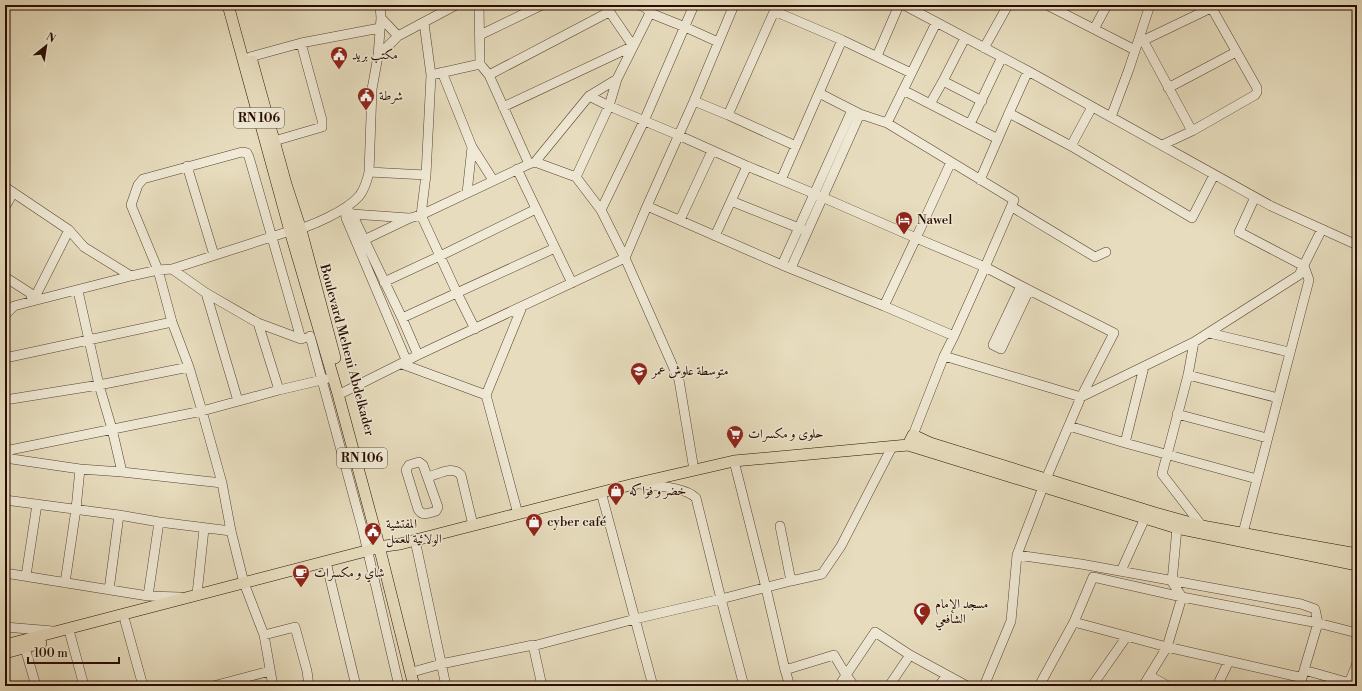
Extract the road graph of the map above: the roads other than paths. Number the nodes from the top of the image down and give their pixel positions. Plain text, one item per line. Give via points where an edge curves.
1 (228, 5) edge
2 (236, 5) edge
3 (380, 5) edge
4 (479, 5) edge
5 (542, 5) edge
6 (694, 5) edge
7 (734, 5) edge
8 (898, 5) edge
9 (904, 5) edge
10 (1008, 5) edge
11 (1046, 5) edge
12 (1107, 5) edge
13 (1150, 5) edge
14 (453, 6) edge
15 (1210, 6) edge
16 (607, 8) edge
17 (645, 8) edge
18 (776, 8) edge
19 (380, 23) junction
20 (424, 23) junction
21 (936, 23) junction
22 (685, 26) junction
23 (1094, 29) junction
24 (480, 35) junction
25 (398, 36) junction
26 (965, 38) junction
27 (842, 40) junction
28 (300, 42) junction
29 (718, 42) junction
30 (1139, 44) junction
31 (633, 46) junction
32 (984, 48) junction
33 (1236, 52) junction
34 (378, 56) junction
35 (877, 56) junction
36 (250, 57) junction
37 (1002, 57) junction
38 (480, 64) junction
39 (1028, 71) junction
40 (442, 72) junction
41 (911, 73) junction
42 (431, 75) junction
43 (489, 75) junction
44 (617, 79) junction
45 (943, 81) junction
46 (1168, 88) junction
47 (904, 90) junction
48 (819, 93) junction
49 (589, 96) junction
50 (694, 100) junction
51 (982, 101) junction
52 (930, 104) junction
53 (609, 106) junction
54 (503, 107) junction
55 (1092, 107) junction
56 (856, 112) junction
57 (1009, 113) junction
58 (728, 115) junction
59 (1111, 117) junction
60 (644, 120) junction
61 (887, 122) junction
62 (970, 124) junction
63 (1192, 131) junction
64 (678, 135) junction
65 (998, 139) junction
66 (274, 141) junction
67 (1162, 145) junction
68 (796, 146) junction
69 (1071, 146) junction
70 (472, 147) junction
71 (712, 151) junction
72 (951, 162) junction
73 (532, 163) junction
74 (187, 166) junction
75 (747, 166) junction
76 (517, 169) junction
77 (369, 172) junction
78 (426, 175) junction
79 (1214, 175) junction
80 (576, 177) junction
81 (493, 180) junction
82 (781, 180) junction
83 (980, 180) junction
84 (5, 188) edge
85 (13, 193) junction
86 (467, 193) junction
87 (819, 196) junction
88 (1255, 197) junction
89 (731, 201) junction
90 (648, 206) junction
91 (5, 207) edge
92 (1012, 207) junction
93 (536, 209) junction
94 (602, 210) junction
95 (348, 211) junction
96 (421, 215) junction
97 (410, 218) junction
98 (680, 220) junction
99 (1322, 229) junction
100 (70, 230) junction
101 (296, 230) junction
102 (804, 230) junction
103 (715, 236) junction
104 (271, 237) junction
105 (916, 238) junction
106 (364, 240) junction
107 (1357, 245) edge
108 (555, 248) junction
109 (1106, 252) dead end
110 (214, 255) junction
111 (440, 256) junction
112 (625, 258) junction
113 (786, 266) junction
114 (1304, 266) junction
115 (985, 268) junction
116 (158, 270) junction
117 (172, 270) junction
118 (131, 276) junction
119 (5, 277) edge
120 (384, 282) junction
121 (572, 283) junction
122 (1025, 288) junction
123 (78, 291) junction
124 (206, 293) junction
125 (457, 293) junction
126 (33, 301) junction
127 (884, 306) junction
128 (522, 307) junction
129 (5, 314) edge
130 (402, 318) junction
131 (172, 322) junction
132 (258, 323) junction
133 (475, 328) junction
134 (1209, 333) junction
135 (954, 336) junction
136 (311, 337) junction
137 (89, 341) junction
138 (1194, 342) junction
139 (1289, 352) junction
140 (418, 356) junction
141 (944, 356) junction
142 (5, 358) edge
143 (405, 363) junction
144 (189, 367) junction
145 (1144, 367) junction
146 (1188, 375) junction
147 (333, 377) junction
148 (321, 380) junction
149 (99, 384) junction
150 (279, 390) junction
151 (341, 393) junction
152 (486, 395) junction
153 (1081, 397) junction
154 (1278, 398) junction
155 (5, 400) edge
156 (238, 401) junction
157 (202, 411) junction
158 (1177, 414) junction
159 (1070, 426) junction
160 (112, 429) junction
161 (1267, 438) junction
162 (911, 440) junction
163 (1125, 443) junction
164 (892, 447) junction
165 (5, 451) edge
166 (1166, 455) junction
167 (5, 458) edge
168 (734, 461) junction
169 (80, 469) junction
170 (694, 470) junction
171 (122, 472) junction
172 (428, 477) junction
173 (1257, 479) junction
174 (222, 483) junction
175 (1044, 483) junction
176 (634, 484) junction
177 (601, 492) junction
178 (5, 500) edge
179 (37, 504) junction
180 (76, 509) junction
181 (119, 514) junction
182 (518, 514) junction
183 (1145, 518) junction
184 (159, 522) junction
185 (473, 525) junction
186 (780, 526) dead end
187 (1202, 526) junction
188 (1177, 528) junction
189 (204, 529) junction
190 (231, 531) junction
191 (1243, 533) junction
192 (415, 540) junction
193 (383, 550) junction
194 (368, 554) junction
195 (1357, 554) edge
196 (1017, 555) junction
197 (326, 565) junction
198 (1357, 565) edge
199 (1097, 567) junction
200 (1121, 571) junction
201 (5, 573) edge
202 (26, 576) junction
203 (1093, 577) junction
204 (792, 581) junction
205 (1172, 582) junction
206 (65, 583) junction
207 (244, 586) junction
208 (766, 588) junction
209 (109, 590) junction
210 (197, 594) junction
211 (148, 596) junction
212 (1182, 597) junction
213 (184, 598) junction
214 (721, 599) junction
215 (634, 619) junction
216 (125, 621) junction
217 (1074, 622) junction
218 (1318, 623) junction
219 (5, 627) edge
220 (56, 631) junction
221 (1357, 633) edge
222 (70, 634) junction
223 (264, 635) junction
224 (1127, 636) junction
225 (5, 645) edge
226 (533, 646) junction
227 (1168, 646) junction
228 (25, 648) junction
229 (5, 653) edge
230 (910, 655) junction
231 (1229, 661) junction
232 (1357, 663) edge
233 (441, 664) junction
234 (785, 670) junction
235 (1304, 670) junction
236 (270, 671) junction
237 (416, 671) junction
238 (846, 675) junction
239 (946, 676) junction
240 (1150, 676) junction
241 (1351, 685) edge
242 (36, 686) edge
243 (84, 686) edge
244 (143, 686) edge
245 (213, 686) edge
246 (272, 686) edge
247 (309, 686) edge
248 (356, 686) edge
249 (400, 686) edge
250 (414, 686) edge
251 (421, 686) edge
252 (446, 686) edge
253 (542, 686) edge
254 (653, 686) edge
255 (744, 686) edge
256 (790, 686) edge
257 (839, 686) edge
258 (854, 686) edge
259 (889, 686) edge
260 (940, 686) edge
261 (967, 686) edge
262 (984, 686) edge
263 (1039, 686) edge
264 (1092, 686) edge
265 (1143, 686) edge
266 (1168, 686) edge
267 (1217, 686) edge
268 (1300, 686) edge

1 - 101 main road, RN 106
2 - 36 main road, RN 106
3 - 19 street
4 - 24 street
5 - 24 street
6 - 22 street
7 - 29 street
8 - 35 street
9 - 21 street
10 - 32 street
11 - 23 street
12 - 23 street
13 - 30 street
14 - 20 street
15 - 30 street
15 - 33 street
16 - 31 street
16 - 43 street
17 - 22 street
17 - 31 street
18 - 27 street
18 - 58 street
19 - 25 street
19 - 28 street
19 - 34 street
20 - 25 street
20 - 42 street
21 - 26 street
21 - 41 street
22 - 29 street
22 - 60 street
23 - 30 street
24 - 38 street
25 - 34 street
26 - 32 street
26 - 45 street
27 - 35 street
27 - 48 street
28 - 36 street
28 - 66 street via 322,127
29 - 50 street
30 - 46 street
30 - 59 street
31 - 44 street
31 - 54 street
32 - 37 street
33 - 46 street
33 - 63 street via 1257,92
34 - 77 street via 372,89
35 - 41 street
36 - 66 main road, RN 106
37 - 39 street
37 - 51 street
38 - 40 street
38 - 43 street
39 - 55 street
39 - 57 street
40 - 42 street
40 - 70 street
41 - 47 street
42 - 78 street
43 - 54 street
44 - 49 street
44 - 53 street
45 - 51 street
45 - 52 street
46 - 63 street
47 - 52 street
47 - 61 street
48 - 56 street
48 - 68 street
49 - 53 street
49 - 73 street
50 - 58 street
50 - 64 street
51 - 62 street
52 - 62 street
53 - 60 street
53 - 80 street
54 - 73 street
55 - 59 street
55 - 69 street
56 - 61 street
56 - 87 street
57 - 65 street
57 - 69 street
58 - 68 street
59 - 67 street
60 - 64 street
60 - 94 street
61 - 72 street
62 - 65 street
63 - 67 street
64 - 71 street
64 - 90 street
65 - 83 street
66 - 101 main road, RN 106
67 - 79 street
68 - 82 street
69 - 79 street via 1192,218
70 - 81 street
70 - 86 street
71 - 75 street
71 - 98 street
72 - 83 street
72 - 105 street
73 - 76 street
73 - 80 street
74 - 104 street via 242,152 247,153
74 - 110 street
74 - 116 street via 143,179 138,185 131,205
75 - 82 street
75 - 89 street
76 - 81 street
76 - 93 street
77 - 78 street
77 - 95 street via 366,185
78 - 96 street
79 - 88 street
80 - 94 street
81 - 86 street
82 - 87 street
83 - 92 street via 1014,200
84 - 85 street
85 - 91 street
85 - 100 street
86 - 96 street
87 - 102 street
87 - 105 street
88 - 99 street
88 - 114 street via 1238,232
89 - 102 street
89 - 103 street
90 - 98 street
90 - 112 street
92 - 109 street via 1095,257
92 - 115 street
93 - 108 street
93 - 111 street
94 - 112 street
95 - 97 street
95 - 101 street
95 - 106 street
95 - 143 street via 346,218
96 - 97 street
96 - 111 street
97 - 106 street
98 - 103 street
99 - 107 street
99 - 114 street
100 - 118 street via 84,247
100 - 126 street
101 - 104 street
101 - 136 main road
101 - 151 main road, Boulevard Meheni Abdelkader / RN 106
102 - 113 street
103 - 113 street
104 - 110 street
104 - 136 street
105 - 115 street
105 - 127 street
106 - 120 street
108 - 121 street
108 - 125 street
110 - 117 street
111 - 120 street
111 - 125 street
112 - 121 street
112 - 170 street via 679,380
113 - 127 street
114 - 134 street via 1299,275
114 - 139 street via 1309,280
115 - 122 street
115 - 135 street
116 - 117 street
116 - 118 street
116 - 131 street
117 - 124 street
118 - 123 street
119 - 126 street via 30,293
120 - 130 street
121 - 128 street
122 - 122 street via 1001,349 993,345
122 - 153 street via 1114,333
123 - 126 street
123 - 137 street
124 - 132 street
124 - 156 street
125 - 130 street
125 - 133 street
126 - 129 street via 14,306
127 - 135 street
128 - 133 street
128 - 152 street
130 - 140 street
131 - 137 street
131 - 144 street
132 - 136 street
132 - 150 street
133 - 140 street
134 - 138 street
134 - 139 street
135 - 141 street
136 - 147 main road
136 - 148 street
137 - 142 street
137 - 149 street
138 - 145 street
138 - 146 street
139 - 154 street
140 - 143 street
141 - 153 street
141 - 162 street
143 - 151 street
143 - 152 street
144 - 149 street
144 - 157 street
145 - 153 street
145 - 163 street
146 - 154 street
146 - 158 street
147 - 148 street
147 - 151 main road
148 - 150 street
148 - 194 street
149 - 155 street
149 - 160 street
150 - 156 street
151 - 193 main road, Boulevard Meheni Abdelkader / RN 106
152 - 182 street
153 - 159 street
154 - 161 street
156 - 157 street
157 - 160 street
157 - 174 street
158 - 161 street
158 - 166 street
159 - 163 street
159 - 175 street
160 - 165 street
160 - 171 street
161 - 173 street
162 - 164 main road
162 - 175 main road
163 - 166 street
164 - 168 main road
164 - 204 street via 841,546 822,574
166 - 173 street
166 - 187 street via 1162,474
167 - 169 street
168 - 170 main road
168 - 208 street
169 - 171 street
169 - 180 street
170 - 176 main road
171 - 174 street
172 - 172 street via 438,507 436,511 422,514 418,509 407,467 422,463
172 - 185 street via 452,470 458,471
173 - 191 street
174 - 190 street
175 - 183 main road
175 - 187 main road
175 - 196 street
176 - 177 main road
176 - 214 street via 664,487 696,498
177 - 182 main road
177 - 215 street
178 - 179 street
179 - 180 street
179 - 202 street
180 - 181 street
180 - 206 street
181 - 184 street
181 - 209 street
182 - 185 main road
183 - 188 main road
183 - 200 street
184 - 189 street
184 - 211 street
185 - 192 main road
186 - 204 street
187 - 191 main road
188 - 198 main road
188 - 205 street
189 - 190 street
189 - 210 street
190 - 207 street
191 - 195 main road
192 - 193 main road
192 - 233 street
193 - 194 main road
193 - 237 main road, Boulevard Meheni Abdelkader / RN 106
193 - 250 main road, Boulevard Meheni Abdelkader / RN 106
194 - 197 main road
194 - 249 street
196 - 199 street
196 - 262 street via 1011,621
197 - 207 main road
197 - 248 street
199 - 200 street
199 - 203 street
200 - 205 street
201 - 202 street
202 - 206 street
203 - 212 street
203 - 217 street
204 - 208 street
205 - 212 street
205 - 218 street via 1301,604 1315,609
206 - 209 street
207 - 210 main road
207 - 216 main road
207 - 223 street
208 - 214 street
208 - 234 street
209 - 211 street
210 - 213 main road
211 - 213 street
212 - 218 street
212 - 227 street
213 - 220 main road
214 - 215 street
214 - 255 street
215 - 226 street
215 - 254 street
216 - 222 main road
216 - 244 street
217 - 224 street
217 - 263 street
218 - 221 street
218 - 235 street
219 - 220 street
220 - 225 main road
222 - 228 main road
222 - 243 street
223 - 236 street
223 - 247 street via 295,627
224 - 227 street
224 - 264 street
226 - 233 street
226 - 253 street
227 - 231 street
227 - 240 street
228 - 229 main road
228 - 242 street
230 - 238 street via 874,632
230 - 239 street
230 - 259 street
231 - 235 street via 1299,677
231 - 267 street
232 - 241 street
233 - 237 street
233 - 252 street
234 - 238 street via 834,655
234 - 256 street
235 - 241 street
235 - 268 street
236 - 245 street
236 - 246 street
237 - 251 main road, Boulevard Meheni Abdelkader / RN 106
238 - 257 street
238 - 258 street
239 - 260 street
239 - 261 street
240 - 265 street
240 - 266 street

